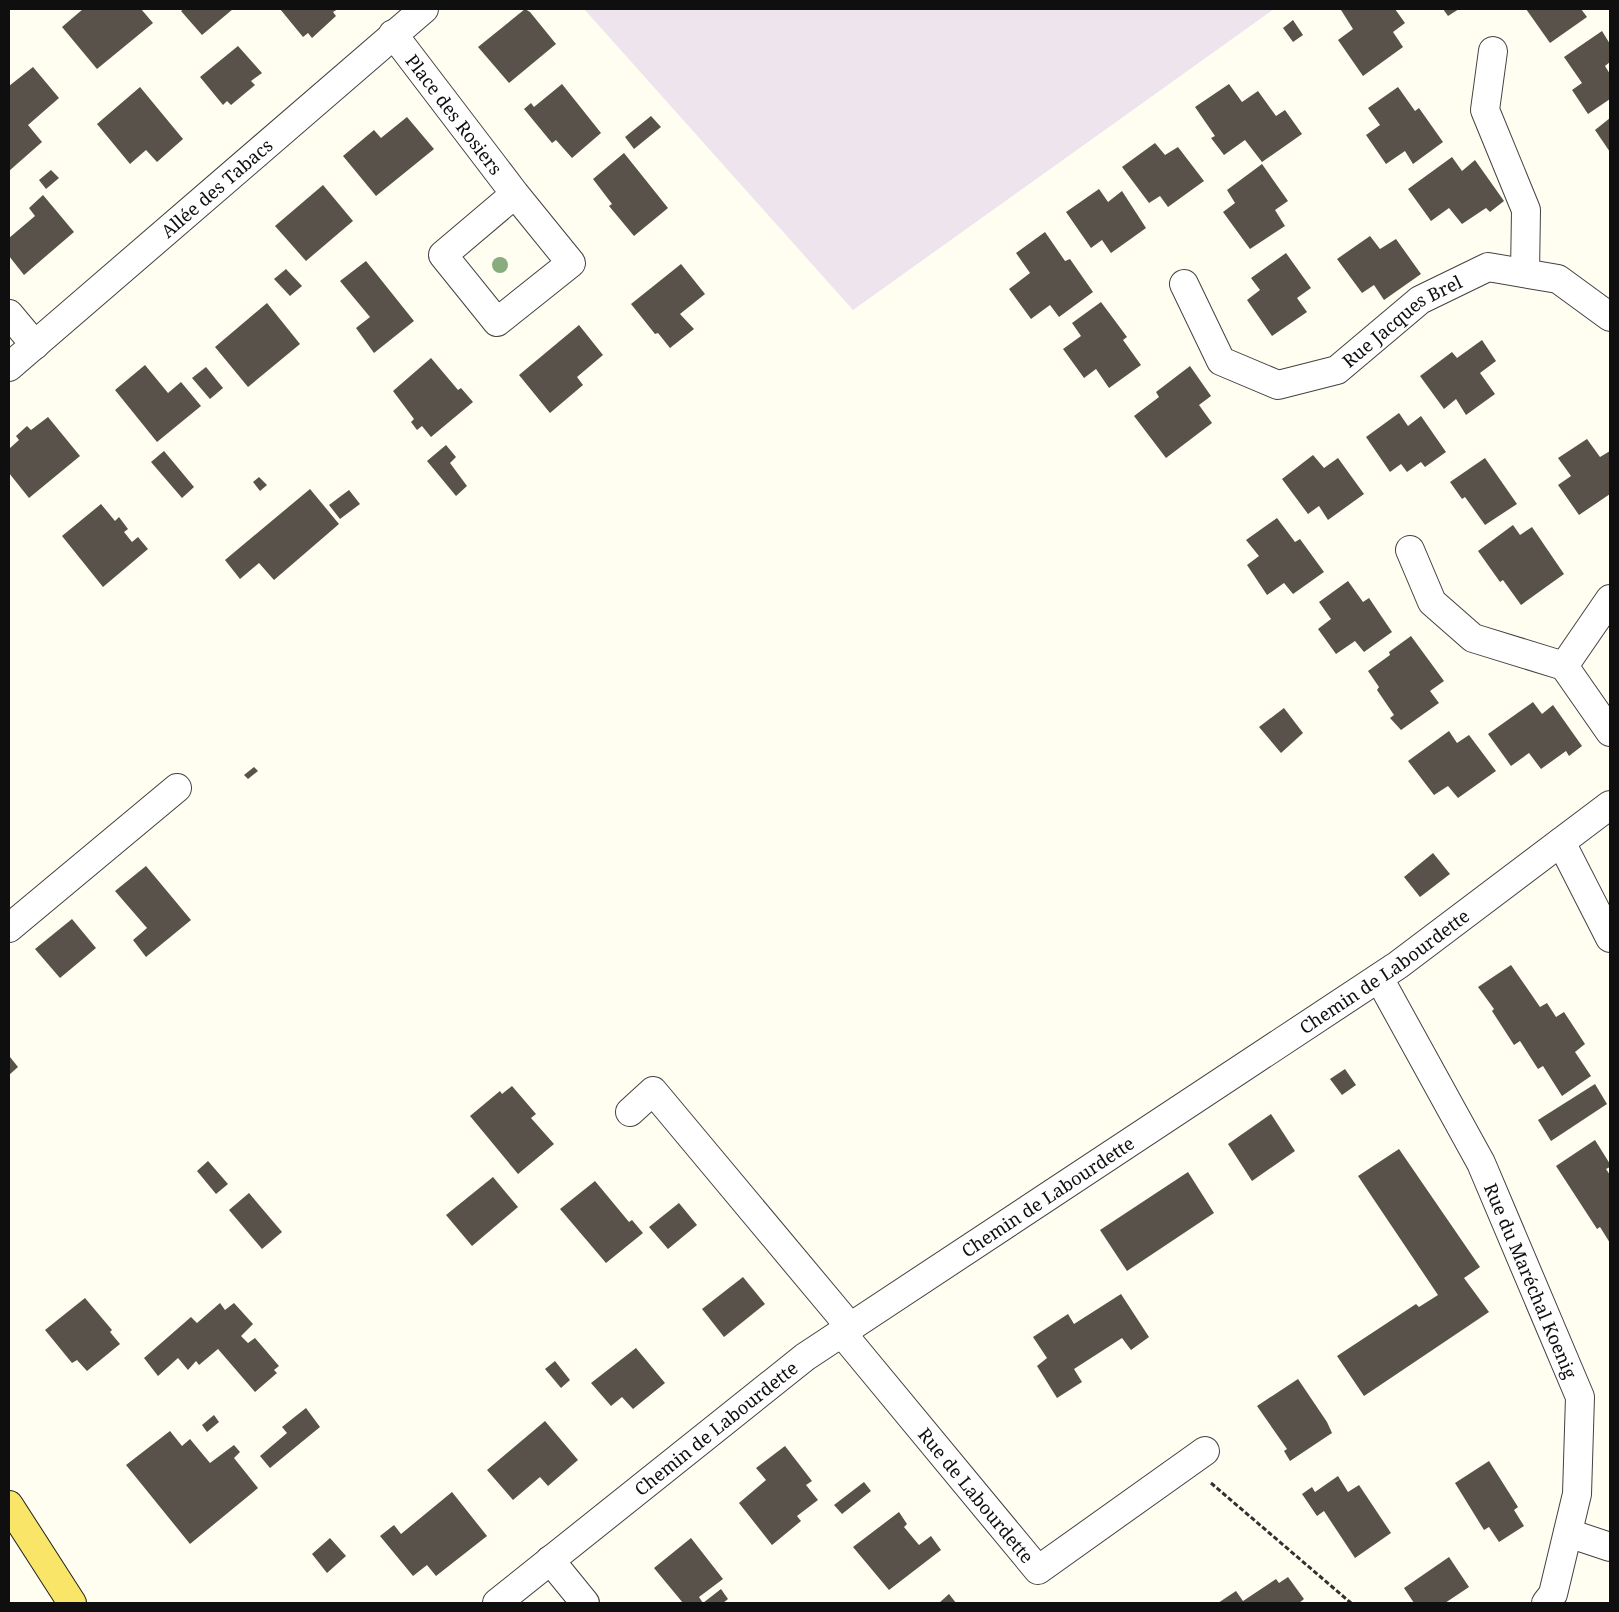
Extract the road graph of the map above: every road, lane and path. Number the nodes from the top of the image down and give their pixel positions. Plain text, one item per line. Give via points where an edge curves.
1 (424, 9) edge
2 (392, 34) junction
3 (1493, 51) dead end
4 (515, 194) junction
5 (1525, 273) junction
6 (1184, 284) dead end
7 (9, 314) edge
8 (1610, 318) edge
9 (35, 345) junction
10 (9, 367) edge
11 (1410, 550) dead end
12 (1610, 598) edge
13 (1564, 666) junction
14 (1610, 732) edge
15 (177, 788) dead end
16 (1610, 805) edge
17 (1561, 842) junction
18 (9, 928) edge
19 (1610, 938) edge
20 (1379, 978) junction
21 (630, 1112) dead end
22 (846, 1330) junction
23 (1197, 1457) joint
24 (9, 1505) edge
25 (1568, 1533) junction
26 (1610, 1547) edge
27 (550, 1560) junction
28 (72, 1603) edge
29 (496, 1603) edge
30 (585, 1603) edge
31 (1351, 1603) edge
32 (1546, 1603) edge

1 - 2 street, Allée des Tabacs
2 - 4 street, Place des Rosiers
2 - 9 street, Allée des Tabacs
3 - 5 street via 1485,110 1526,210
4 - 4 street, Place des Rosiers via 571,263 498,322 443,255
5 - 6 street, Rue Jacques Brel via 1488,266 1420,300 1337,370 1278,385 1221,361
5 - 8 street, Rue Jacques Brel via 1558,278
7 - 9 street
9 - 10 street, Allée des Tabacs
11 - 13 street via 1432,602 1473,638
12 - 13 street
13 - 14 street
15 - 18 street
16 - 17 street, Chemin de Labourdette
17 - 19 street
17 - 20 street, Chemin de Labourdette
20 - 22 street, Chemin de Labourdette
20 - 25 street, Rue du Maréchal Koenig via 1482,1163 1580,1397 1577,1494
21 - 22 street via 653,1091
22 - 23 street, Rue de Labourdette via 1038,1570
22 - 27 street, Chemin de Labourdette via 805,1357
23 - 31 path
24 - 28 main road
25 - 26 street
25 - 32 street, Rue du Maréchal Koenig via 1553,1594
27 - 29 street, Chemin de Labourdette
27 - 30 street

